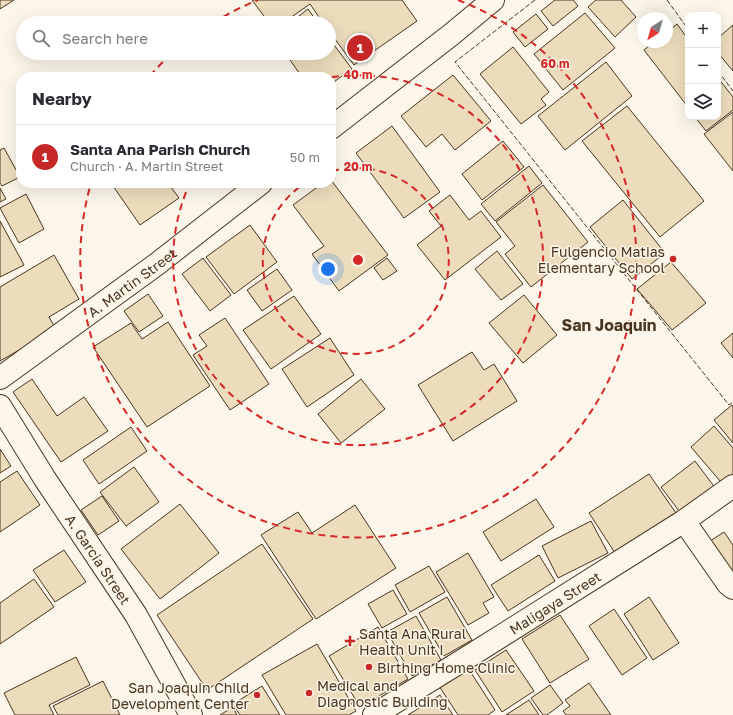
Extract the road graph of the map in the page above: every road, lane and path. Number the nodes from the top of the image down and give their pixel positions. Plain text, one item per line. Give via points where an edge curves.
1 (493, 0) edge
2 (336, 124) edge
3 (255, 188) edge
4 (0, 378) edge
5 (0, 406) edge
6 (733, 486) edge
7 (684, 521) junction
8 (733, 588) edge
9 (191, 715) edge
10 (374, 715) edge

1 - 2 street
3 - 4 street, A. Martin Street via 157,264
5 - 9 street, A. Garcia Street via 45,479 136,615
6 - 7 street, Maligaya Street
7 - 8 street
7 - 10 street, Maligaya Street

